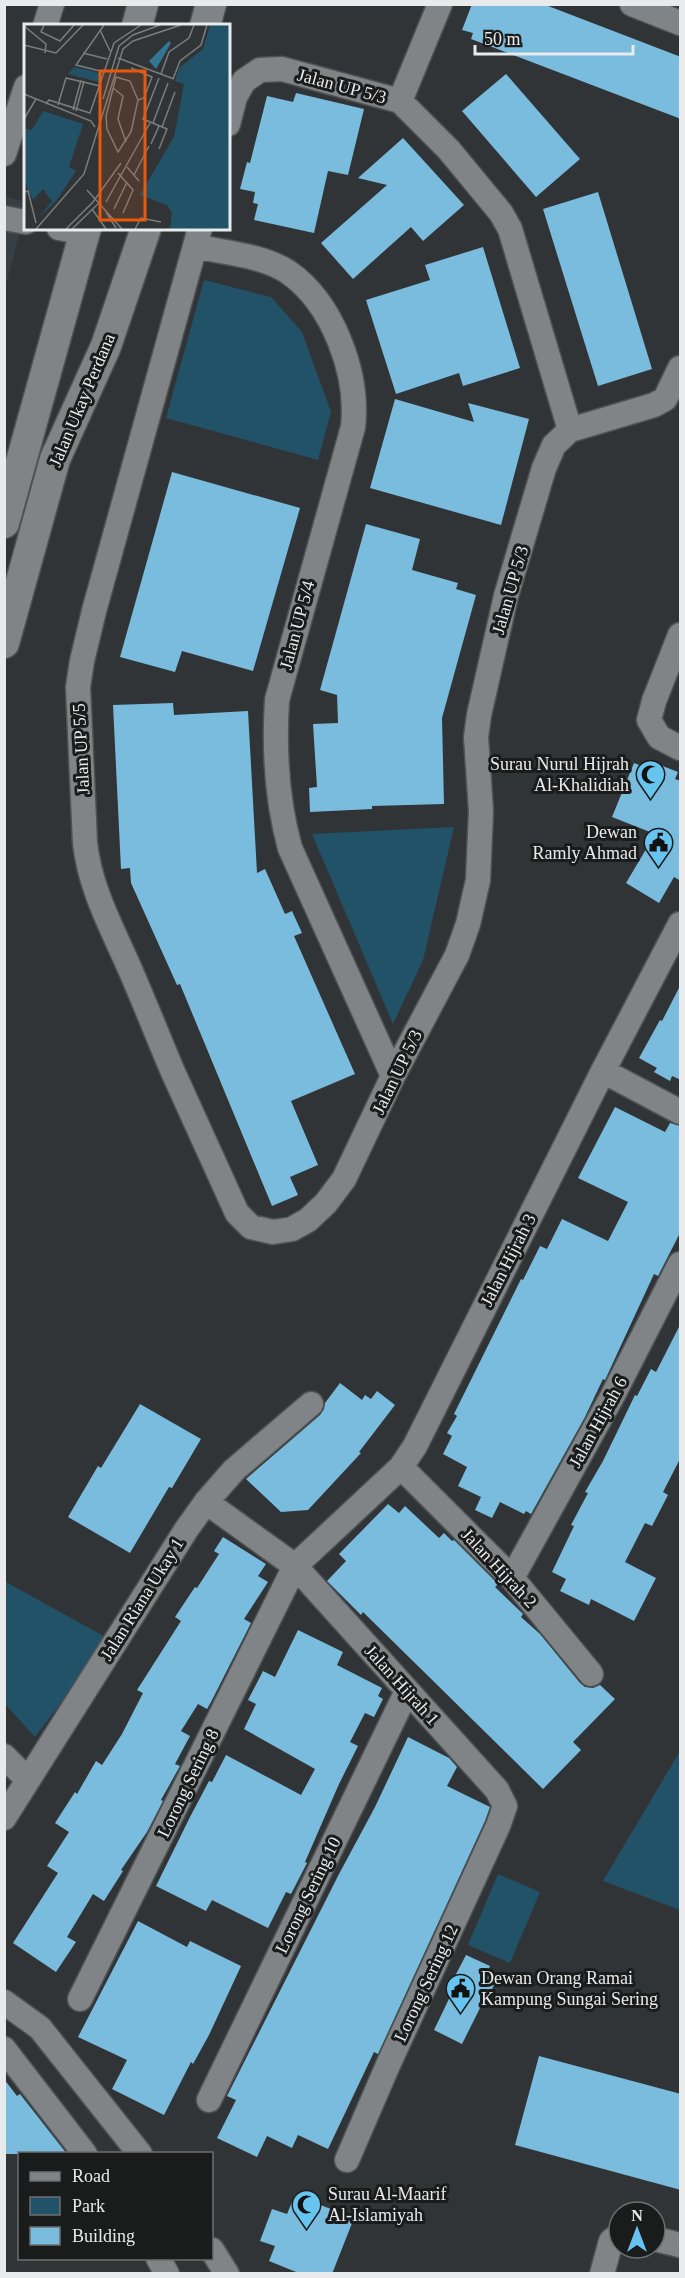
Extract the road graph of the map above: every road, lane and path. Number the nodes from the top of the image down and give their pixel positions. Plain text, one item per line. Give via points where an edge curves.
1 (52, 4) edge
2 (143, 4) edge
3 (211, 4) edge
4 (440, 4) edge
5 (632, 4) edge
6 (681, 23) edge
7 (46, 24) edge
8 (138, 24) edge
9 (206, 24) edge
10 (24, 93) edge
11 (400, 101) junction
12 (230, 116) edge
13 (4, 154) edge
14 (4, 218) edge
15 (24, 222) edge
16 (76, 230) edge
17 (145, 230) edge
18 (197, 237) edge
19 (681, 368) edge
20 (570, 430) junction
21 (4, 524) edge
22 (681, 635) edge
23 (4, 643) edge
24 (681, 747) edge
25 (681, 924) edge
26 (603, 1071) junction
27 (393, 1076) junction
28 (681, 1112) edge
29 (273, 1232) joint
30 (681, 1264) edge
31 (311, 1404) dead end
32 (401, 1467) junction
33 (206, 1502) junction
34 (295, 1566) junction
35 (512, 1578) junction
36 (591, 1674) dead end
37 (407, 1691) junction
38 (4, 1756) edge
39 (28, 1780) junction
40 (505, 1806) joint
41 (4, 1818) edge
42 (80, 1999) dead end
43 (4, 2002) edge
44 (4, 2049) edge
45 (209, 2100) dead end
46 (83, 2152) edge
47 (138, 2152) edge
48 (347, 2160) dead end
49 (213, 2252) edge
50 (607, 2256) edge
51 (159, 2260) edge
52 (167, 2274) edge
53 (227, 2274) edge
54 (602, 2274) edge

1 - 7 street
2 - 8 street
3 - 9 street
4 - 11 street
5 - 6 street
10 - 13 street
11 - 12 street, Jalan UP 5/3 via 282,69 260,70 244,81
11 - 20 street, Jalan UP 5/3 via 449,150 510,229
14 - 15 street
16 - 21 street, Jalan Ukay Perdana
17 - 23 street, Jalan Ukay Perdana via 106,346 55,459
18 - 27 street, Jalan UP 5/4 via 287,272 308,289 324,310 350,371 355,405 353,427 277,700 275,730 283,823 290,848
18 - 29 street, Jalan UP 5/5 via 79,675 85,843 93,885 109,926 237,1213 251,1227
19 - 20 street via 665,399
20 - 27 street, Jalan UP 5/3 via 554,445 544,468 478,715 478,880 468,924 457,955
22 - 24 street via 649,720 659,737
25 - 26 street, Jalan Hijrah 3
26 - 28 street
26 - 32 street, Jalan Hijrah 3
27 - 29 street, Jalan UP 5/3 via 344,1179 326,1203 292,1229
30 - 35 street, Jalan Hijrah 6
31 - 33 street, Jalan Riana Ukay 1 via 234,1470
32 - 34 street, Jalan Hijrah 3
32 - 35 street, Jalan Hijrah 2
33 - 34 street, Jalan Hijrah 1
33 - 39 street, Jalan Riana Ukay 1
34 - 37 street, Jalan Hijrah 1
34 - 42 street, Lorong Sering 8
35 - 36 street, Jalan Hijrah 2
37 - 40 street, Jalan Hijrah 1 via 497,1790
37 - 45 street, Lorong Sering 10
38 - 39 street
39 - 41 street, Jalan Riana Ukay 1
40 - 48 street, Lorong Sering 12
43 - 47 street via 40,2028
44 - 46 street
49 - 53 street
50 - 54 street
51 - 52 street

